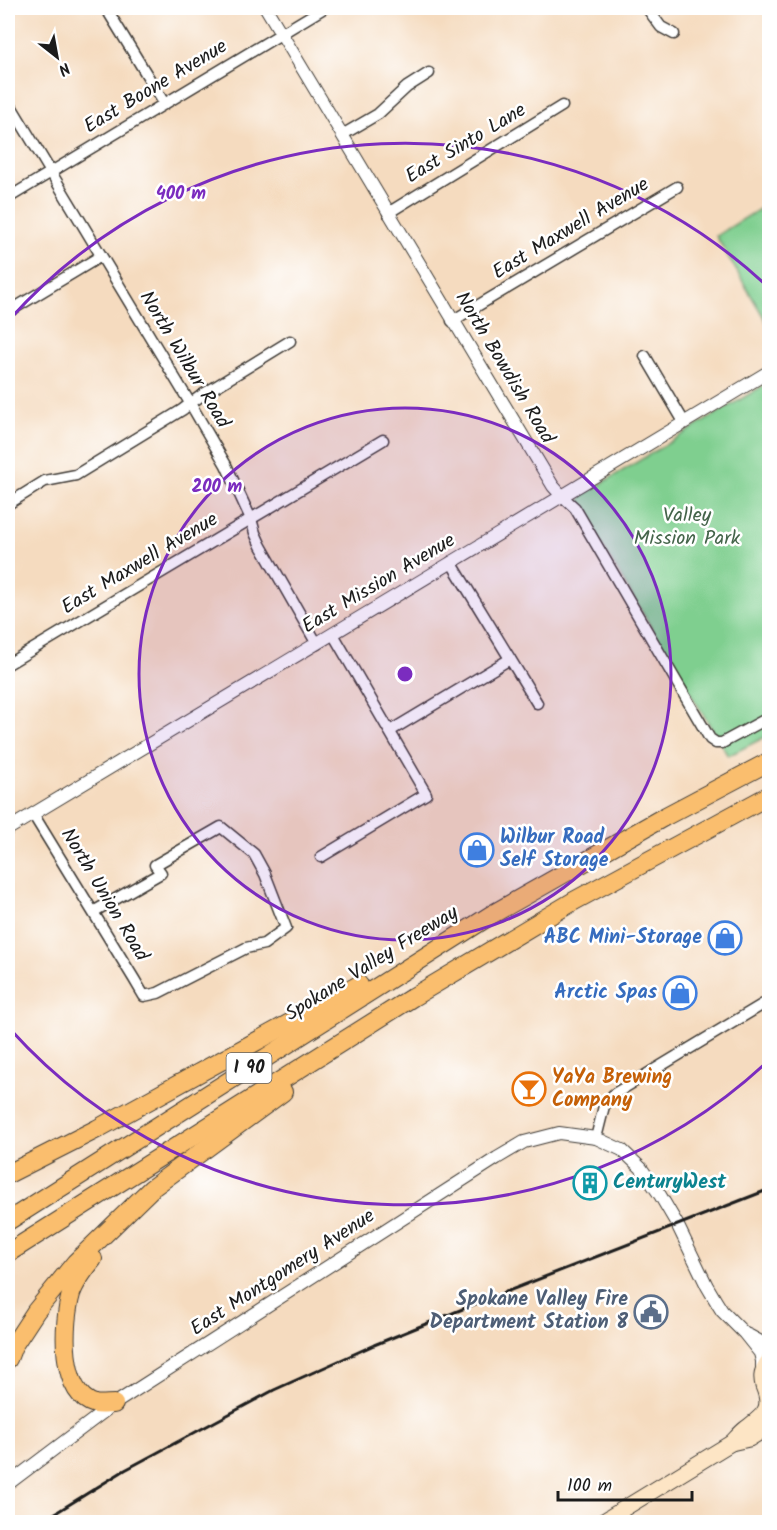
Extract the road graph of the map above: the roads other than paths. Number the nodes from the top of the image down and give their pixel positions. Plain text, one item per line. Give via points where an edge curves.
1 (106, 8) edge
2 (266, 8) edge
3 (324, 8) edge
4 (647, 8) edge
5 (281, 33) junction
6 (674, 34) dead end
7 (429, 73) dead end
8 (8, 101) edge
9 (164, 103) junction
10 (562, 106) dead end
11 (342, 135) junction
12 (50, 172) junction
13 (677, 187) dead end
14 (8, 198) edge
15 (388, 213) junction
16 (101, 256) junction
17 (8, 312) edge
18 (452, 321) junction
19 (290, 341) dead end
20 (645, 356) dead end
21 (770, 371) edge
22 (190, 403) junction
23 (684, 422) junction
24 (383, 440) dead end
25 (561, 496) junction
26 (8, 504) edge
27 (251, 519) junction
28 (451, 562) junction
29 (333, 634) junction
30 (317, 644) junction
31 (510, 660) junction
32 (8, 664) edge
33 (537, 703) dead end
34 (770, 717) edge
35 (390, 731) junction
36 (770, 761) edge
37 (770, 795) edge
38 (33, 814) junction
39 (8, 829) edge
40 (321, 857) dead end
41 (93, 912) junction
42 (491, 915) junction
43 (413, 997) junction
44 (770, 1000) edge
45 (596, 1138) junction
46 (8, 1174) edge
47 (152, 1188) junction
48 (8, 1221) edge
49 (8, 1253) edge
50 (744, 1333) junction
51 (770, 1347) edge
52 (8, 1359) edge
53 (766, 1377) edge
54 (114, 1404) junction
55 (770, 1426) edge
56 (731, 1443) junction
57 (8, 1484) edge
58 (602, 1522) edge

1 - 9 street
2 - 5 street, North Bowdish Road
3 - 5 street, East Boone Avenue
4 - 6 street via 661,27
5 - 9 street, East Boone Avenue
5 - 11 street, North Bowdish Road
7 - 11 street via 378,114
8 - 12 street, North Wilbur Road
9 - 12 street, East Boone Avenue
10 - 15 street, East Sinto Lane
11 - 15 street, North Bowdish Road
12 - 14 street, East Boone Avenue
12 - 16 street, North Wilbur Road
13 - 18 street, East Maxwell Avenue
15 - 18 street, North Bowdish Road
16 - 17 street
16 - 22 street, North Wilbur Road
18 - 25 street, North Bowdish Road
19 - 22 street
20 - 23 street
21 - 23 street, East Mission Avenue
22 - 26 street via 76,475 45,481
22 - 27 street, North Wilbur Road via 226,465
23 - 25 street, East Mission Avenue
24 - 27 street, East Maxwell Avenue
25 - 28 street, East Mission Avenue
25 - 34 street, North Bowdish Road via 575,508 711,739 722,743
27 - 30 street, North Wilbur Road via 261,546
27 - 32 street, East Maxwell Avenue
28 - 29 street, East Mission Avenue
28 - 31 street
29 - 30 street, East Mission Avenue
29 - 35 street
30 - 38 street, East Mission Avenue
31 - 33 street
31 - 35 street
35 - 40 street via 426,794
36 - 42 highway, Spokane Valley Freeway / I 90
37 - 43 highway, I 90 via 574,901
38 - 39 street, East Mission Avenue
38 - 41 street, North Union Road
41 - 41 street, North Union Road via 144,996 158,993 246,948 264,944 286,928 254,854 221,827 155,865 161,873
42 - 46 highway via 97,1130
42 - 48 highway, Spokane Valley Freeway / I 90
43 - 47 highway
43 - 49 highway, I 90
44 - 45 street via 618,1091 604,1106
45 - 50 street, East Montgomery Avenue via 622,1150 641,1168 677,1224 717,1303
45 - 54 street, East Montgomery Avenue via 559,1133 524,1142
47 - 52 highway via 75,1263 36,1311
47 - 54 highway via 91,1261 72,1292 67,1310 66,1357 76,1388 96,1404
50 - 51 street
50 - 53 street via 760,1353
53 - 56 main road via 765,1411
54 - 57 street, East Montgomery Avenue
55 - 56 main road via 749,1439
56 - 58 main road

